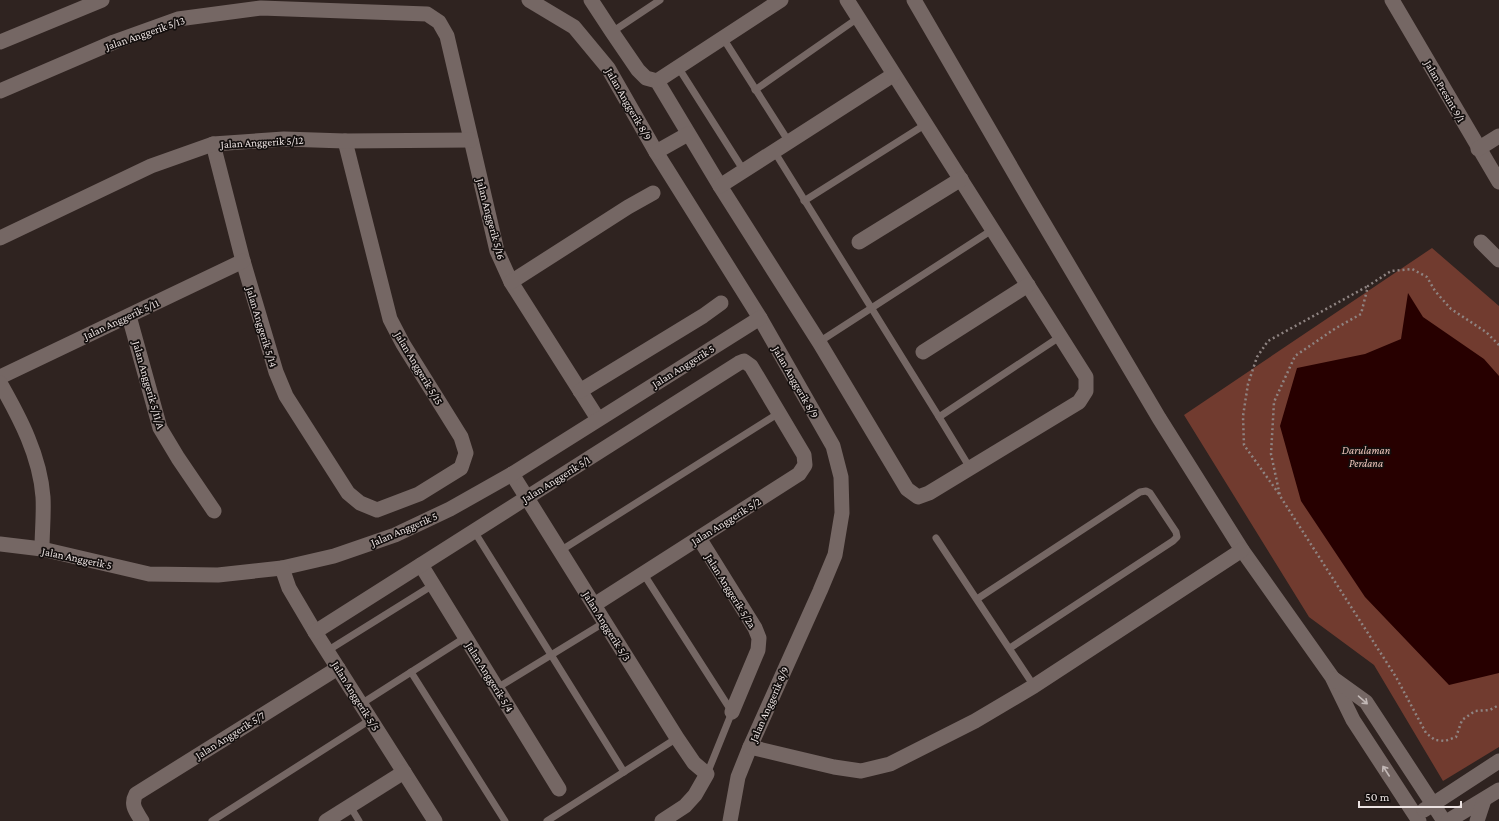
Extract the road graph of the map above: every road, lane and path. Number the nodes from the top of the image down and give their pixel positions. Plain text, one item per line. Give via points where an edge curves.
1 (102, 0) edge
2 (529, 0) edge
3 (591, 0) edge
4 (660, 0) edge
5 (781, 0) edge
6 (847, 0) edge
7 (914, 0) edge
8 (1392, 0) edge
9 (858, 18) junction
10 (439, 22) joint
11 (612, 32) junction
12 (723, 38) junction
13 (0, 42) edge
14 (678, 67) junction
15 (894, 75) junction
16 (657, 81) junction
17 (755, 90) junction
18 (0, 91) edge
19 (926, 124) junction
20 (688, 134) junction
21 (1499, 136) edge
22 (471, 140) junction
23 (345, 141) junction
24 (789, 142) junction
25 (213, 144) junction
26 (1478, 149) junction
27 (656, 152) junction
28 (774, 152) junction
29 (744, 171) junction
30 (961, 179) junction
31 (1499, 182) edge
32 (720, 186) junction
33 (653, 193) dead end
34 (804, 201) junction
35 (992, 230) junction
36 (0, 238) edge
37 (859, 242) dead end
38 (1481, 242) dead end
39 (1499, 260) edge
40 (243, 262) junction
41 (511, 282) junction
42 (1028, 285) junction
43 (1368, 286) junction
44 (721, 303) dead end
45 (871, 308) junction
46 (129, 316) junction
47 (760, 318) junction
48 (1061, 336) junction
49 (819, 342) junction
50 (1499, 345) edge
51 (923, 352) dead end
52 (0, 377) edge
53 (0, 383) edge
54 (580, 391) junction
55 (779, 413) junction
56 (939, 418) junction
57 (598, 419) junction
58 (970, 468) junction
59 (512, 474) junction
60 (348, 494) joint
61 (1280, 496) junction
62 (527, 498) junction
63 (214, 511) dead end
64 (474, 531) junction
65 (698, 538) junction
66 (936, 538) dead end
67 (0, 544) edge
68 (42, 550) junction
69 (1242, 550) junction
70 (560, 551) junction
71 (421, 565) junction
72 (282, 568) junction
73 (643, 573) junction
74 (433, 585) junction
75 (976, 598) junction
76 (594, 605) junction
77 (605, 622) junction
78 (315, 632) junction
79 (466, 637) junction
80 (1010, 648) junction
81 (327, 651) junction
82 (552, 654) junction
83 (338, 668) junction
84 (411, 672) junction
85 (1332, 677) junction
86 (1034, 686) junction
87 (497, 688) junction
88 (361, 704) junction
89 (1499, 705) edge
90 (732, 712) junction
91 (370, 720) junction
92 (677, 738) junction
93 (750, 747) junction
94 (1499, 761) edge
95 (404, 772) junction
96 (624, 772) junction
97 (707, 774) junction
98 (1414, 776) junction
99 (1464, 784) junction
100 (559, 788) dead end
101 (1499, 790) edge
102 (1484, 800) junction
103 (1432, 804) junction
104 (350, 806) junction
105 (138, 815) edge
106 (1413, 819) edge
107 (212, 821) edge
108 (326, 821) edge
109 (359, 821) edge
110 (435, 821) edge
111 (505, 821) edge
112 (547, 821) edge
113 (662, 821) edge
114 (730, 821) edge
115 (1444, 821) edge
116 (1448, 821) edge
117 (1477, 821) edge

1 - 13 street
2 - 27 street, Jalan Anggerik 8/9 via 574,27 608,68
3 - 11 street
4 - 11 lane
5 - 12 street
6 - 9 street
7 - 69 street via 1159,418
8 - 26 street, Jalan Presint 9/1
9 - 15 street
9 - 17 lane
10 - 18 street, Jalan Anggerik 5/13 via 427,14 261,8 178,19 114,42
10 - 22 street, Jalan Anggerik 5/16 via 446,36
11 - 16 street via 638,70 646,78
12 - 14 street
12 - 17 lane
14 - 16 street
14 - 29 lane
15 - 19 street
15 - 24 street
16 - 20 street
17 - 24 lane
19 - 30 street
19 - 34 lane
20 - 27 street
20 - 32 street
21 - 26 street
22 - 23 street, Jalan Anggerik 5/12
22 - 41 street, Jalan Anggerik 5/16 via 497,251
23 - 25 street, Jalan Anggerik 5/12 via 284,139
23 - 60 street, Jalan Anggerik 5/15 via 390,319 461,437 466,452 461,468 420,494 377,510 360,503
24 - 28 street
25 - 36 street, Jalan Anggerik 5/12 via 151,166
25 - 40 street, Jalan Anggerik 5/14
26 - 31 street, Jalan Presint 9/1
27 - 47 street, Jalan Anggerik 8/9
28 - 29 street
28 - 34 lane
29 - 32 street
30 - 35 street
30 - 37 street
32 - 49 street
33 - 41 street
34 - 45 lane
35 - 42 street
35 - 45 lane
38 - 39 street
40 - 46 street, Jalan Anggerik 5/11
40 - 60 street, Jalan Anggerik 5/14 via 267,346 286,396
41 - 54 street, Jalan Anggerik 5/16
42 - 48 street
42 - 51 street
43 - 50 path via 1391,271 1412,269 1427,277 1450,309 1486,332
43 - 61 path via 1361,314 1295,356 1274,402 1271,454
43 - 61 path via 1268,341 1257,358 1248,384 1244,408 1244,445
44 - 54 street
45 - 49 lane
45 - 56 lane
46 - 52 street, Jalan Anggerik 5/11
46 - 63 street, Jalan Anggerik 5/11/A via 160,428
47 - 57 street, Jalan Anggerik 5
47 - 93 street, Jalan Anggerik 8/9 via 833,446 840,477 842,513 834,555 823,584
48 - 56 lane
48 - 58 street via 1086,377 1086,391 1079,402
49 - 58 street via 907,489 918,497
53 - 68 street via 20,420 36,460 43,496
54 - 57 street, Jalan Anggerik 5/16
55 - 62 street, Jalan Anggerik 5/1 via 751,366 744,361
55 - 65 street, Jalan Anggerik 5/2 via 804,455 805,465 802,470
55 - 70 lane
56 - 58 lane
57 - 59 street, Jalan Anggerik 5
59 - 62 street, Jalan Anggerik 5/3
59 - 72 street, Jalan Anggerik 5 via 450,509 395,535 334,556
61 - 89 path via 1396,677 1426,733 1435,740 1445,741 1456,737 1462,720 1475,711 1490,710
62 - 64 street, Jalan Anggerik 5/1
62 - 70 street, Jalan Anggerik 5/3
64 - 71 street, Jalan Anggerik 5/1
64 - 82 lane
65 - 73 street, Jalan Anggerik 5/2
65 - 90 street, Jalan Anggerik 5/2a via 759,638 758,650
66 - 75 lane
67 - 68 street, Jalan Anggerik 5
68 - 72 street, Jalan Anggerik 5 via 149,574 218,575
69 - 85 street
69 - 86 street
70 - 76 street, Jalan Anggerik 5/3
71 - 74 street, Jalan Anggerik 5/4
71 - 78 street, Jalan Anggerik 5/1
72 - 78 street, Jalan Anggerik 5/5 via 289,588
73 - 76 street, Jalan Anggerik 5/2
73 - 90 lane
74 - 79 street, Jalan Anggerik 5/4
74 - 81 lane
75 - 80 lane
75 - 80 lane via 1140,492 1150,493 1176,532 1177,538
76 - 77 street, Jalan Anggerik 5/3
77 - 82 lane
77 - 92 street, Jalan Anggerik 5/3
78 - 81 street, Jalan Anggerik 5/5
79 - 84 lane
79 - 87 street, Jalan Anggerik 5/4
80 - 86 lane
81 - 83 street, Jalan Anggerik 5/5
82 - 87 lane
82 - 96 lane
83 - 88 street, Jalan Anggerik 5/5
83 - 105 street, Jalan Anggerik 5/7 via 136,794 133,800
84 - 88 lane
84 - 111 lane
85 -> 98 street via 1366,702
106 -> 85 street via 1354,720
86 - 93 street via 911,754 874,769 861,771 834,767
87 - 100 street, Jalan Anggerik 5/4
88 - 91 street, Jalan Anggerik 5/5
90 - 97 lane
91 - 95 street, Jalan Anggerik 5/5
91 - 107 lane
92 - 96 lane
92 - 97 street, Jalan Anggerik 5/3 via 694,763
93 - 114 street, Jalan Anggerik 8/9 via 738,777
94 - 99 street
95 - 104 street
95 - 110 street, Jalan Anggerik 5/5
96 - 112 lane
97 - 113 street via 686,806
98 - 99 street via 1438,788
98 - 103 street
99 - 103 street
101 - 102 street
102 - 116 street
102 - 117 street
103 - 106 street
103 - 115 street
104 - 108 street
104 - 109 lane

